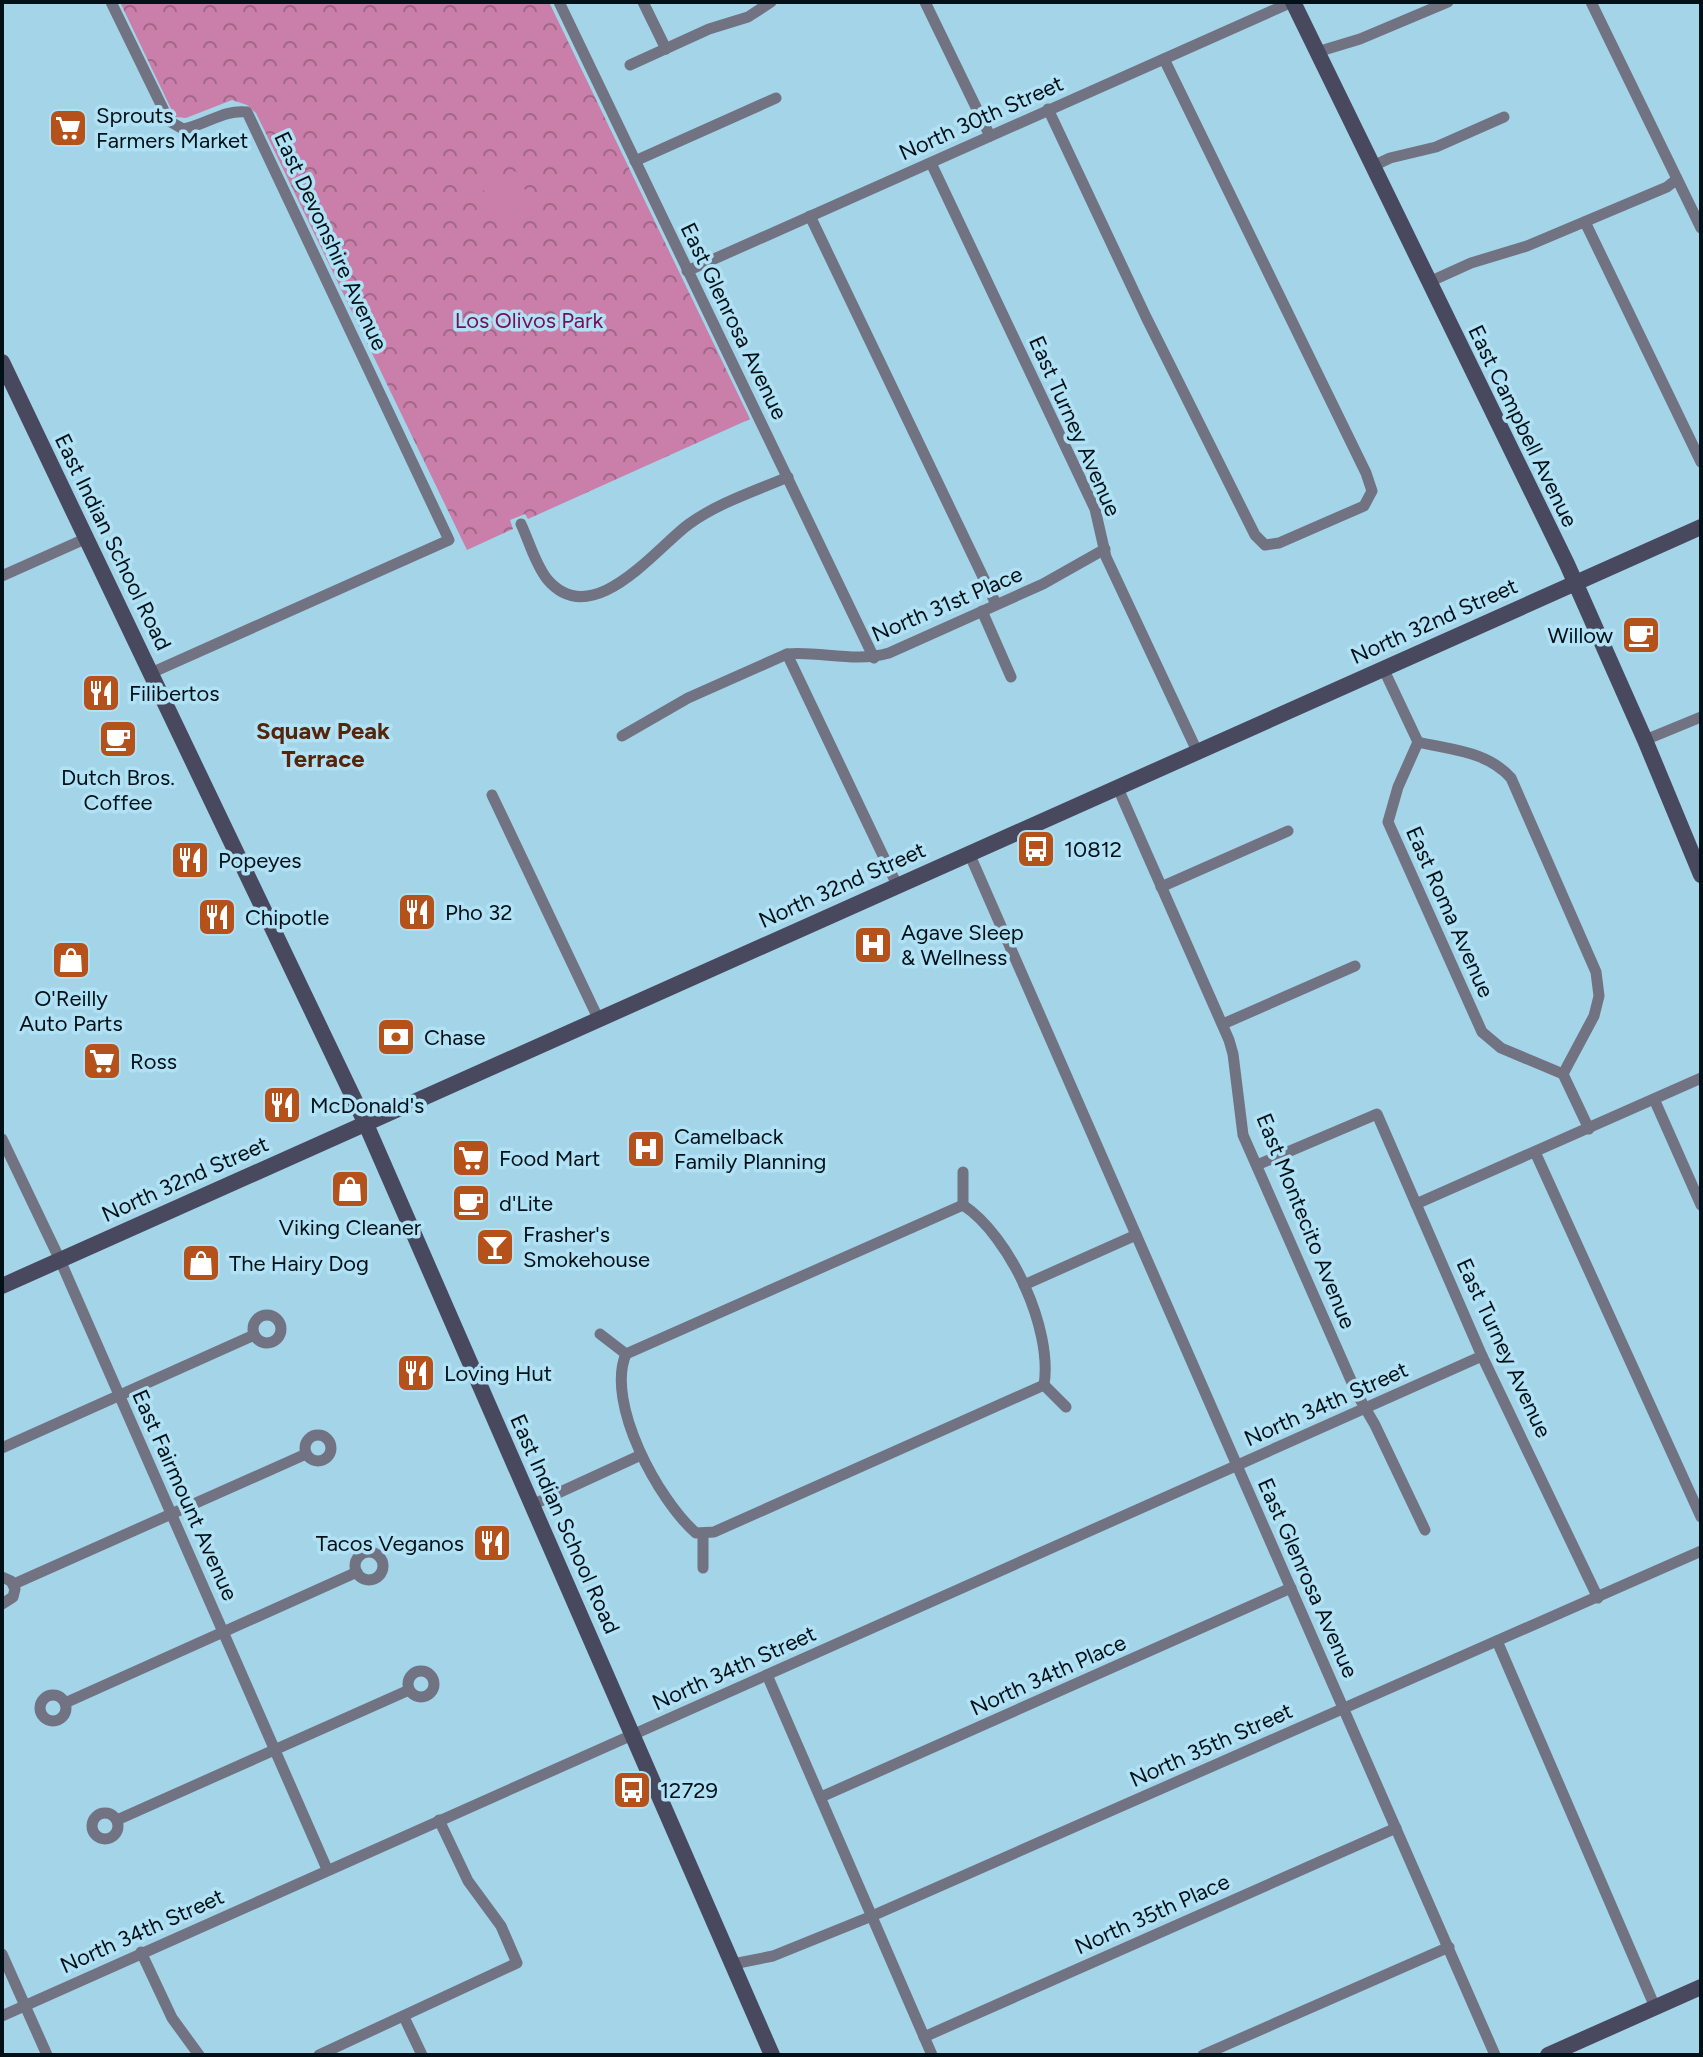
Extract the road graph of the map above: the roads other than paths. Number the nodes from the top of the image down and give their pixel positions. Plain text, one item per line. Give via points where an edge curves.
1 (111, 2) edge
2 (559, 2) edge
3 (643, 2) edge
4 (771, 2) edge
5 (925, 2) edge
6 (1292, 2) edge
7 (1448, 2) edge
8 (1591, 2) edge
9 (666, 49) junction
10 (1317, 52) junction
11 (1164, 59) junction
12 (630, 65) dead end
13 (776, 98) dead end
14 (1048, 109) junction
15 (1504, 117) dead end
16 (990, 136) junction
17 (635, 161) junction
18 (931, 163) junction
19 (1373, 166) junction
20 (1677, 179) junction
21 (810, 216) junction
22 (1585, 222) junction
23 (1701, 228) edge
24 (687, 271) junction
25 (1429, 282) junction
26 (2, 362) edge
27 (1701, 462) edge
28 (788, 477) junction
29 (521, 524) dead end
30 (1701, 527) edge
31 (87, 538) junction
32 (1105, 549) junction
33 (2, 576) edge
34 (1575, 583) junction
35 (996, 604) junction
36 (982, 611) junction
37 (787, 654) junction
38 (874, 658) junction
39 (1383, 668) junction
40 (151, 673) junction
41 (1011, 677) dead end
42 (1701, 717) edge
43 (622, 736) dead end
44 (1645, 740) junction
45 (1418, 742) junction
46 (1197, 751) junction
47 (1117, 786) junction
48 (492, 795) dead end
49 (1288, 831) dead end
50 (1694, 838) edge
51 (969, 853) junction
52 (1701, 875) edge
53 (897, 885) junction
54 (1161, 887) junction
55 (1355, 966) dead end
56 (598, 1018) junction
57 (1223, 1024) junction
58 (1563, 1074) junction
59 (1701, 1078) edge
60 (1654, 1099) junction
61 (365, 1122) junction
62 (1589, 1129) junction
63 (2, 1139) edge
64 (1535, 1152) junction
65 (1257, 1165) junction
66 (963, 1172) dead end
67 (1416, 1204) junction
68 (963, 1205) junction
69 (1701, 1205) edge
70 (1136, 1235) junction
71 (60, 1260) junction
72 (1024, 1285) junction
73 (2, 1286) edge
74 (600, 1334) dead end
75 (254, 1335) dead end
76 (626, 1354) junction
77 (1482, 1356) junction
78 (1044, 1385) junction
79 (120, 1395) junction
80 (1066, 1407) dead end
81 (1364, 1408) junction
82 (2, 1448) edge
83 (306, 1454) dead end
84 (641, 1455) junction
85 (1237, 1465) junction
86 (532, 1505) junction
87 (172, 1514) junction
88 (1701, 1517) edge
89 (1425, 1530) dead end
90 (703, 1535) junction
91 (1701, 1551) edge
92 (703, 1568) dead end
93 (357, 1572) dead end
94 (2, 1577) edge
95 (14, 1584) junction
96 (1291, 1588) junction
97 (1598, 1598) junction
98 (2, 1604) edge
99 (223, 1631) junction
100 (1497, 1641) junction
101 (767, 1675) junction
102 (409, 1690) dead end
103 (65, 1703) dead end
104 (1343, 1708) junction
105 (632, 1734) junction
106 (275, 1750) junction
107 (821, 1797) junction
108 (117, 1820) dead end
109 (439, 1820) junction
110 (1396, 1828) junction
111 (327, 1869) junction
112 (872, 1916) junction
113 (1449, 1947) junction
114 (141, 1952) junction
115 (2, 1954) edge
116 (733, 1964) junction
117 (1701, 1987) edge
118 (24, 2005) junction
119 (1655, 2007) junction
120 (2, 2016) edge
121 (404, 2017) junction
122 (924, 2037) junction
123 (1559, 2053) edge
124 (47, 2055) edge
125 (199, 2055) edge
126 (319, 2055) edge
127 (422, 2055) edge
128 (772, 2055) edge
129 (932, 2055) edge
130 (1203, 2055) edge
131 (1495, 2055) edge

1 - 40 street, East Devonshire Avenue via 169,121 183,129 232,110 247,112 449,540
2 - 17 street, East Glenrosa Avenue
3 - 9 street
4 - 9 street via 748,17
5 - 16 street
6 - 10 main road, East Campbell Avenue
6 - 11 street, North 30th Street
7 - 10 street
8 - 20 street
9 - 12 street
10 - 19 main road, East Campbell Avenue
11 - 14 street, North 30th Street
11 - 14 street via 1372,491 1364,506 1279,543 1265,545 1255,535
13 - 17 street
14 - 16 street, North 30th Street
15 - 19 street via 1436,147
16 - 18 street, North 30th Street
17 - 24 street, East Glenrosa Avenue
18 - 21 street, North 30th Street
18 - 32 street, East Turney Avenue via 1095,509
19 - 25 main road, East Campbell Avenue
20 - 22 street
20 - 23 street
21 - 24 street, North 30th Street
21 - 35 street
22 - 25 street
22 - 27 street
24 - 28 street, East Glenrosa Avenue
25 - 34 main road, East Campbell Avenue
26 - 31 main road, East Indian School Road
28 - 29 street via 695,520 637,572 582,596 547,578
28 - 38 street, East Glenrosa Avenue
30 - 34 main road, North 32nd Street
31 - 33 street
31 - 40 main road, East Indian School Road
32 - 35 street, North 31st Place
32 - 46 street, East Turney Avenue
34 - 39 main road, North 32nd Street
34 - 44 main road, East Campbell Avenue
35 - 36 street, North 31st Place
36 - 38 street, North 31st Place
36 - 41 street
37 - 38 street, North 31st Place
37 - 43 street, North 31st Place via 688,698
37 - 53 street
39 - 45 street
39 - 46 main road, North 32nd Street
40 - 61 main road, East Indian School Road
42 - 44 street
44 - 50 main road, East Campbell Avenue
45 - 58 street, East Roma Avenue via 1388,822 1413,880 1482,1032 1501,1048
45 - 58 street via 1481,756 1511,778 1576,924 1596,972 1599,996
46 - 47 main road, North 32nd Street
47 - 51 main road, North 32nd Street
47 - 54 street, East Montecito Avenue
48 - 56 street
49 - 54 street
50 - 52 main road, East Campbell Avenue
51 - 53 main road, North 32nd Street
51 - 70 street, East Glenrosa Avenue
53 - 56 main road, North 32nd Street
54 - 57 street, East Montecito Avenue
55 - 57 street
56 - 61 main road, North 32nd Street
57 - 65 street, East Montecito Avenue via 1233,1054 1243,1135
58 - 62 street
59 - 60 street
60 - 62 street
60 - 69 street
61 - 71 main road, North 32nd Street
61 - 86 main road, East Indian School Road
62 - 64 street
63 - 71 street, East Fairmount Avenue
64 - 67 street
64 - 88 street
65 - 67 street, East Turney Avenue via 1377,1114
65 - 81 street, East Montecito Avenue
66 - 68 street
67 - 77 street, East Turney Avenue
68 - 72 street via 977,1215
68 - 76 street
70 - 72 street
70 - 85 street, East Glenrosa Avenue
71 - 73 main road, North 32nd Street
71 - 79 street, East Fairmount Avenue
72 - 78 street via 1042,1334
74 - 76 street
75 - 79 street
76 - 84 street via 622,1385
77 - 81 street, North 34th Street
77 - 97 street, East Turney Avenue
78 - 80 street
78 - 90 street
79 - 82 street
79 - 87 street, East Fairmount Avenue
81 - 85 street, North 34th Street
81 - 89 street, East Montecito Avenue
83 - 87 street
84 - 86 street
84 - 90 street via 674,1510
85 - 96 street, East Glenrosa Avenue
85 - 101 street, North 34th Street
86 - 105 main road, East Indian School Road
87 - 95 street
87 - 99 street, East Fairmount Avenue
90 - 92 street
91 - 97 street, North 35th Street
93 - 99 street
94 - 95 street
95 - 98 street via 13,1597
96 - 104 street, East Glenrosa Avenue
96 - 107 street, North 34th Place
97 - 100 street, North 35th Street
99 - 103 street
99 - 106 street, East Fairmount Avenue
100 - 104 street, North 35th Street
100 - 119 street
101 - 105 street, North 34th Street
101 - 107 street
102 - 106 street
104 - 110 street, East Glenrosa Avenue
104 - 112 street, North 35th Street
105 - 109 street, North 34th Street
105 - 116 main road, East Indian School Road
106 - 108 street
106 - 111 street, East Fairmount Avenue
107 - 112 street
109 - 111 street, North 34th Street
109 - 121 street via 517,1963
110 - 113 street, East Glenrosa Avenue
110 - 122 street, North 35th Place
111 - 114 street, North 34th Street
112 - 116 street, North 35th Street via 786,1951
112 - 122 street
113 - 130 street
113 - 131 street, East Glenrosa Avenue
114 - 118 street, North 34th Street
114 - 125 street via 172,2018
115 - 118 street
116 - 128 main road, East Indian School Road
117 - 119 main road
118 - 120 street, North 34th Street
118 - 124 street
119 - 123 main road
121 - 126 street
121 - 127 street
122 - 129 street

